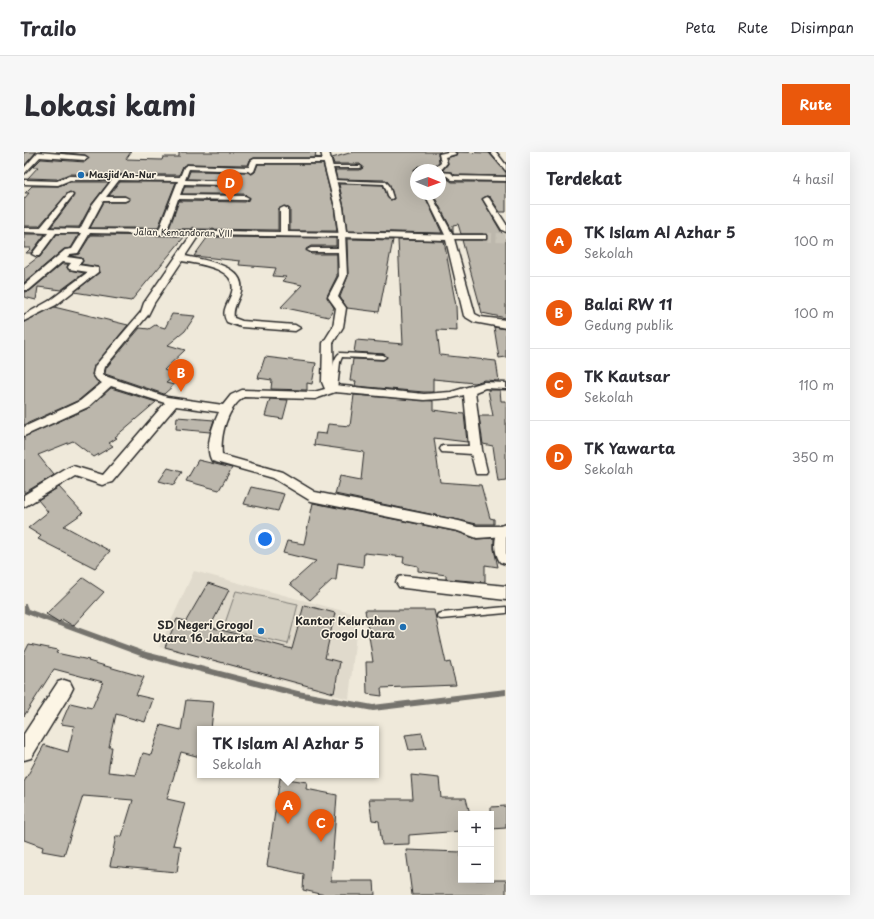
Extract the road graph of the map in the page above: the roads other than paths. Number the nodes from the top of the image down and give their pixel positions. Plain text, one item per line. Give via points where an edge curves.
1 (89, 152) edge
2 (325, 152) edge
3 (451, 152) edge
4 (493, 152) edge
5 (40, 154) edge
6 (328, 164) junction
7 (443, 164) edge
8 (360, 167) dead end
9 (506, 169) edge
10 (24, 172) edge
11 (446, 174) edge
12 (117, 178) junction
13 (506, 179) edge
14 (181, 180) junction
15 (331, 181) junction
16 (24, 182) edge
17 (223, 183) dead end
18 (70, 195) dead end
19 (176, 198) junction
20 (245, 198) dead end
21 (391, 198) dead end
22 (102, 199) junction
23 (125, 199) dead end
24 (487, 199) dead end
25 (432, 200) edge
26 (439, 200) edge
27 (284, 209) dead end
28 (24, 230) edge
29 (42, 231) junction
30 (53, 232) junction
31 (85, 232) junction
32 (162, 233) junction
33 (196, 234) junction
34 (284, 234) junction
35 (342, 235) junction
36 (506, 236) edge
37 (454, 237) junction
38 (482, 237) tunnel mouth
39 (310, 250) dead end
40 (343, 250) junction
41 (36, 254) dead end
42 (180, 258) junction
43 (60, 259) junction
44 (26, 288) dead end
45 (24, 318) edge
46 (506, 324) edge
47 (295, 328) dead end
48 (383, 357) dead end
49 (108, 382) junction
50 (506, 386) edge
51 (334, 389) junction
52 (469, 390) junction
53 (172, 403) junction
54 (225, 409) junction
55 (24, 432) edge
56 (446, 449) dead end
57 (476, 450) junction
58 (481, 471) dead end
59 (24, 502) edge
60 (506, 531) edge
61 (506, 557) edge
62 (404, 582) dead end
63 (506, 593) edge
64 (506, 610) edge
65 (440, 616) dead end
66 (64, 688) dead end
67 (24, 751) edge

1 - 5 street via 83,161
2 - 6 street
3 - 7 street via 453,154 441,155
4 - 9 street
5 - 10 street
6 - 8 lane
6 - 14 street via 254,161 251,170 187,167
6 - 15 street
11 - 13 street via 452,178
12 - 14 street
12 - 16 street via 71,175 58,183
12 - 22 street
14 - 17 street
14 - 19 street
15 - 21 lane via 385,183
15 - 35 street via 339,207
18 - 29 street
19 - 20 street
19 - 32 street
22 - 23 street
22 - 31 street
24 - 36 street
25 - 37 street
26 - 37 street
27 - 34 street
28 - 29 street, Jalan Kemandoran VIII
29 - 30 street, Jalan Kemandoran VIII
30 - 31 street, Jalan Kemandoran VIII
30 - 41 street
31 - 32 street, Jalan Kemandoran VIII
31 - 43 street via 75,251 68,252
32 - 33 street, Jalan Kemandoran VIII
33 - 34 street, Jalan Kemandoran VIII
33 - 42 street
34 - 35 street, Jalan Kemandoran VIII
35 - 37 street, Jalan Kemandoran VIII
35 - 40 street
37 - 38 street
37 - 46 street via 470,316 478,320
39 - 40 street
40 - 51 street via 343,276 333,297 341,308 338,327 328,343 327,382 329,387
42 - 47 street via 208,263 233,277 237,286 228,311 230,320 240,324
42 - 49 street via 145,313 100,366 98,374
43 - 44 street
43 - 45 street via 78,262 72,267 95,270 63,296
48 - 51 lane via 340,355
49 - 53 street
49 - 55 street via 84,404
50 - 52 street via 484,385
51 - 52 street via 424,397 452,395
51 - 54 street via 315,396 242,393
52 - 57 street
53 - 54 street via 198,408
53 - 59 street via 107,479 102,480 73,471
54 - 60 street via 214,449 216,458 277,475 311,496 459,526 477,532
56 - 57 street
57 - 58 street
60 - 61 street via 503,541
62 - 63 street
64 - 65 lane
66 - 67 street

